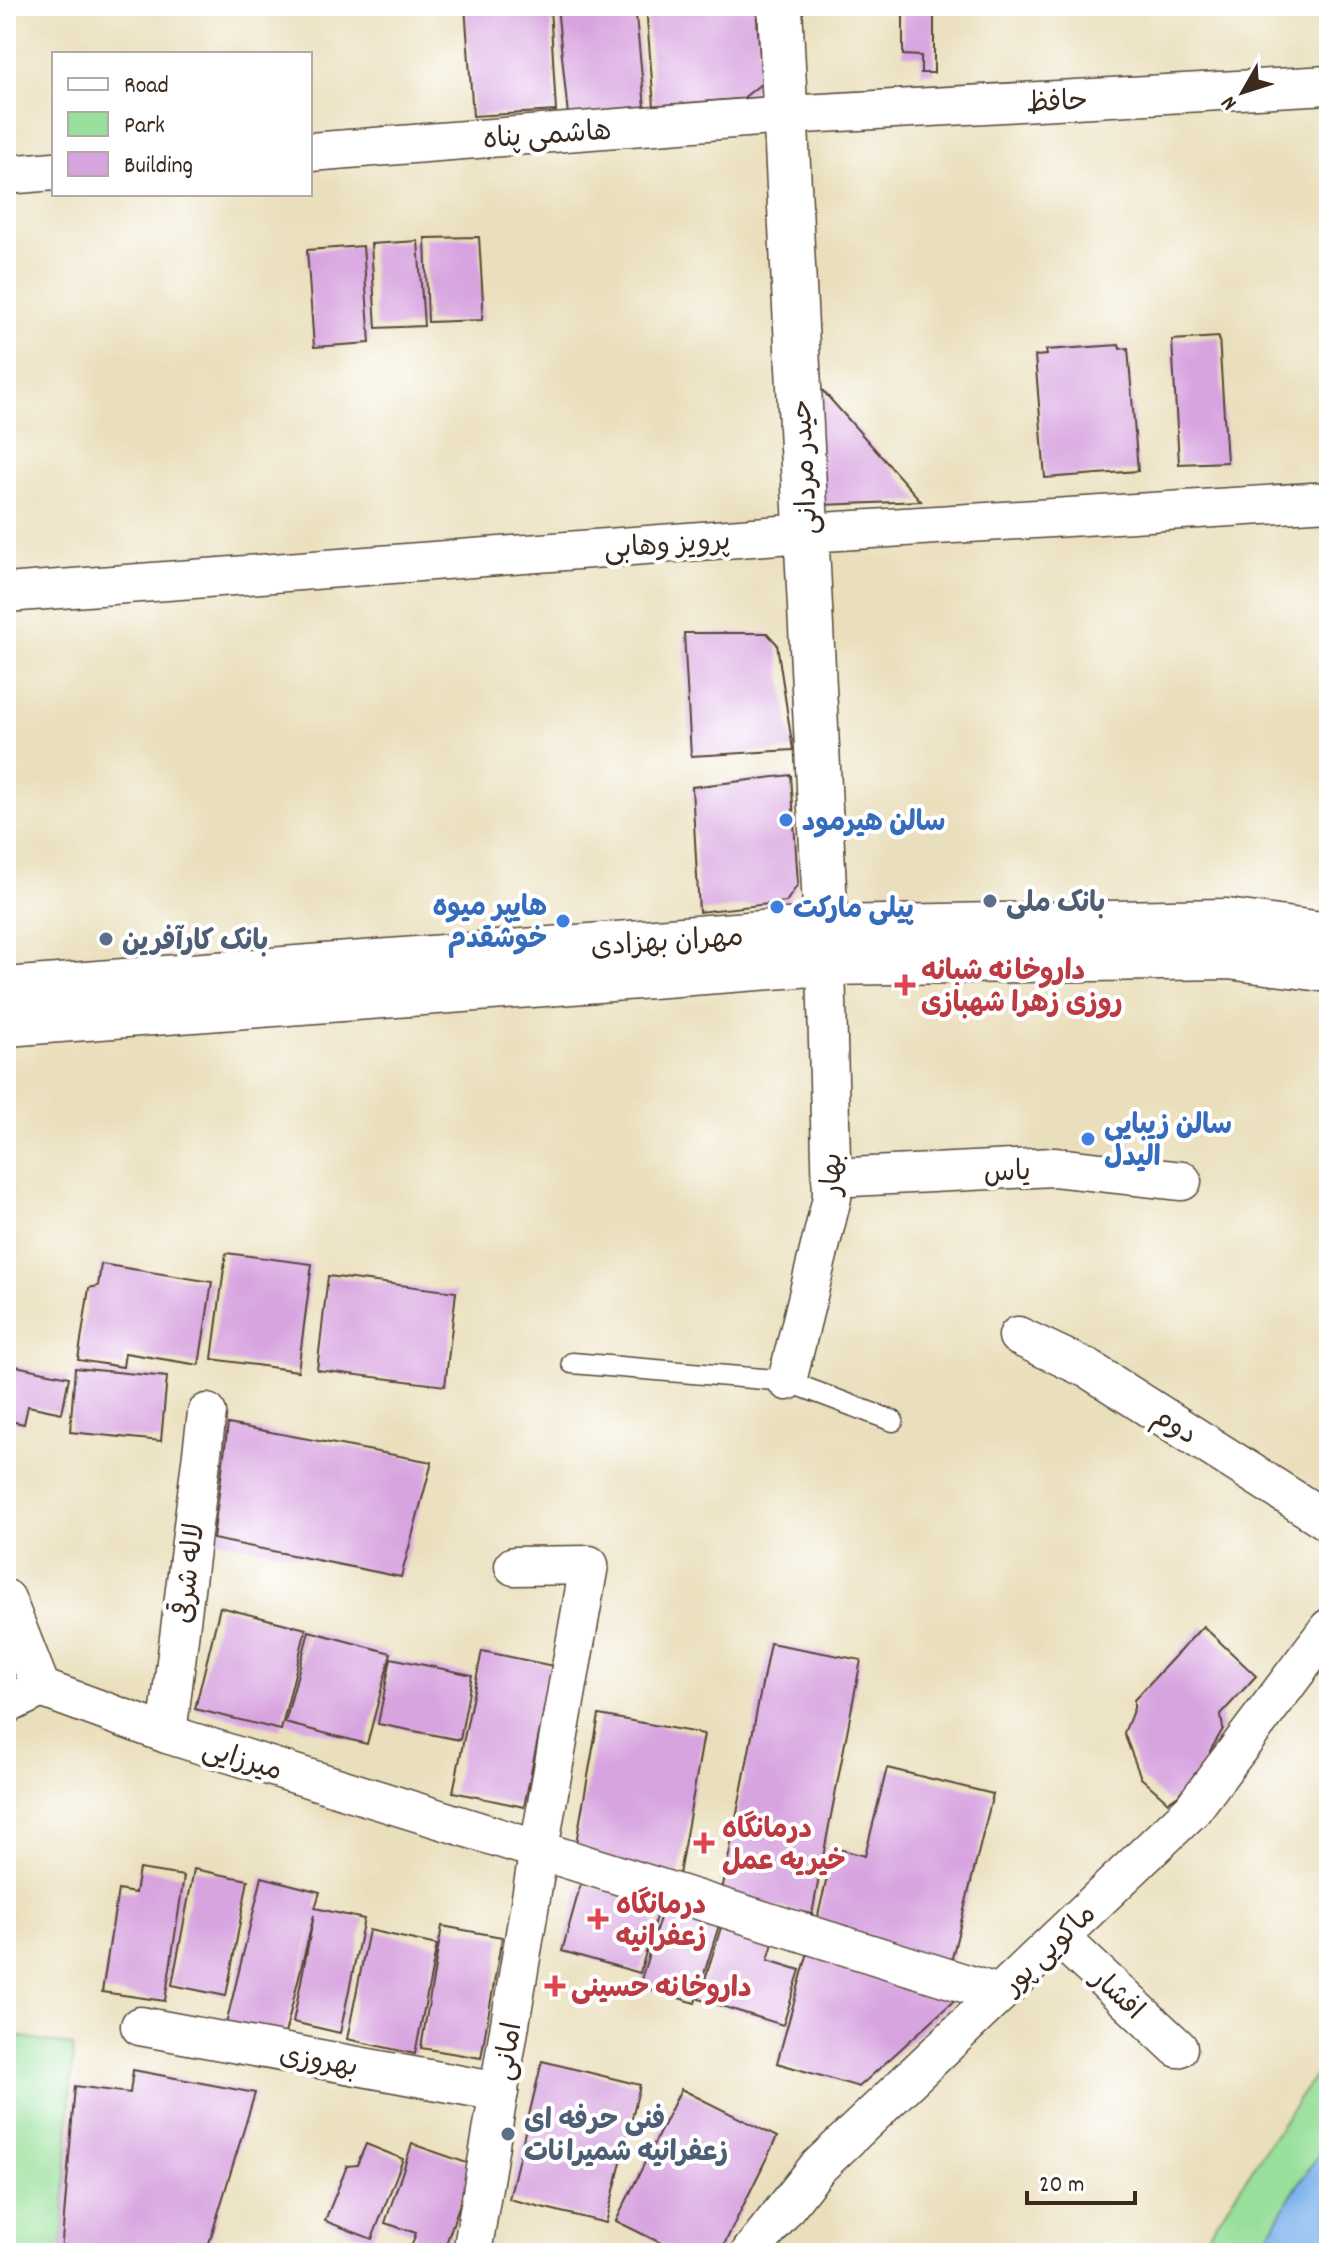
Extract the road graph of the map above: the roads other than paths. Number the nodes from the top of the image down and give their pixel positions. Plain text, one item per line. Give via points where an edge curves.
1 (780, 6) edge
2 (1329, 85) edge
3 (785, 115) junction
4 (312, 152) edge
5 (52, 171) edge
6 (6, 175) edge
7 (1329, 501) edge
8 (806, 533) junction
9 (6, 593) edge
10 (1329, 935) edge
11 (826, 946) junction
12 (1329, 970) edge
13 (6, 990) edge
14 (6, 1024) edge
15 (831, 1178) junction
16 (1182, 1181) dead end
17 (1018, 1336) dead end
18 (572, 1363) dead end
19 (787, 1381) junction
20 (207, 1413) dead end
21 (893, 1421) dead end
22 (1329, 1522) edge
23 (514, 1566) dead end
24 (6, 1599) edge
25 (1329, 1628) edge
26 (41, 1688) junction
27 (6, 1705) edge
28 (167, 1734) junction
29 (539, 1849) junction
30 (1059, 1937) junction
31 (999, 1994) junction
32 (140, 2026) dead end
33 (1178, 2048) dead end
34 (499, 2092) junction
35 (754, 2252) edge
36 (472, 2253) edge

1 - 3 street, حیدر مردانی
2 - 3 street, حافظ
3 - 4 street, هاشمی پناه
3 - 8 street, حیدر مردانی
5 - 6 street
7 - 8 street, پرویز وهابی
8 - 9 street, پرویز وهابی
8 - 11 street, حیدر مردانی
10 - 11 street, مهران بهزادی via 1227,921
11 - 12 street, مهران بهزادی via 1229,957
11 - 13 street, مهران بهزادی
11 - 14 street, مهران بهزادی
11 - 15 street, بهار
15 - 16 street, یاس via 1054,1167
15 - 19 street, بهار via 832,1198
17 - 22 street, دوم via 1090,1370
18 - 19 lane
19 - 21 lane
20 - 28 street, لاله شرقی
23 - 29 street, امانی via 589,1565
24 - 26 street
25 - 30 street, ماکویی‌ پور via 1192,1810
26 - 27 street
26 - 28 street, میرزایی
28 - 29 street, میرزایی
29 - 31 street, میرزایی
29 - 34 street, امانی
30 - 31 street, ماکویی‌ پور
30 - 33 street, افشار
31 - 35 street, ماکویی‌ پور via 817,2168
32 - 34 street, بهروزی
34 - 36 street, امانی

